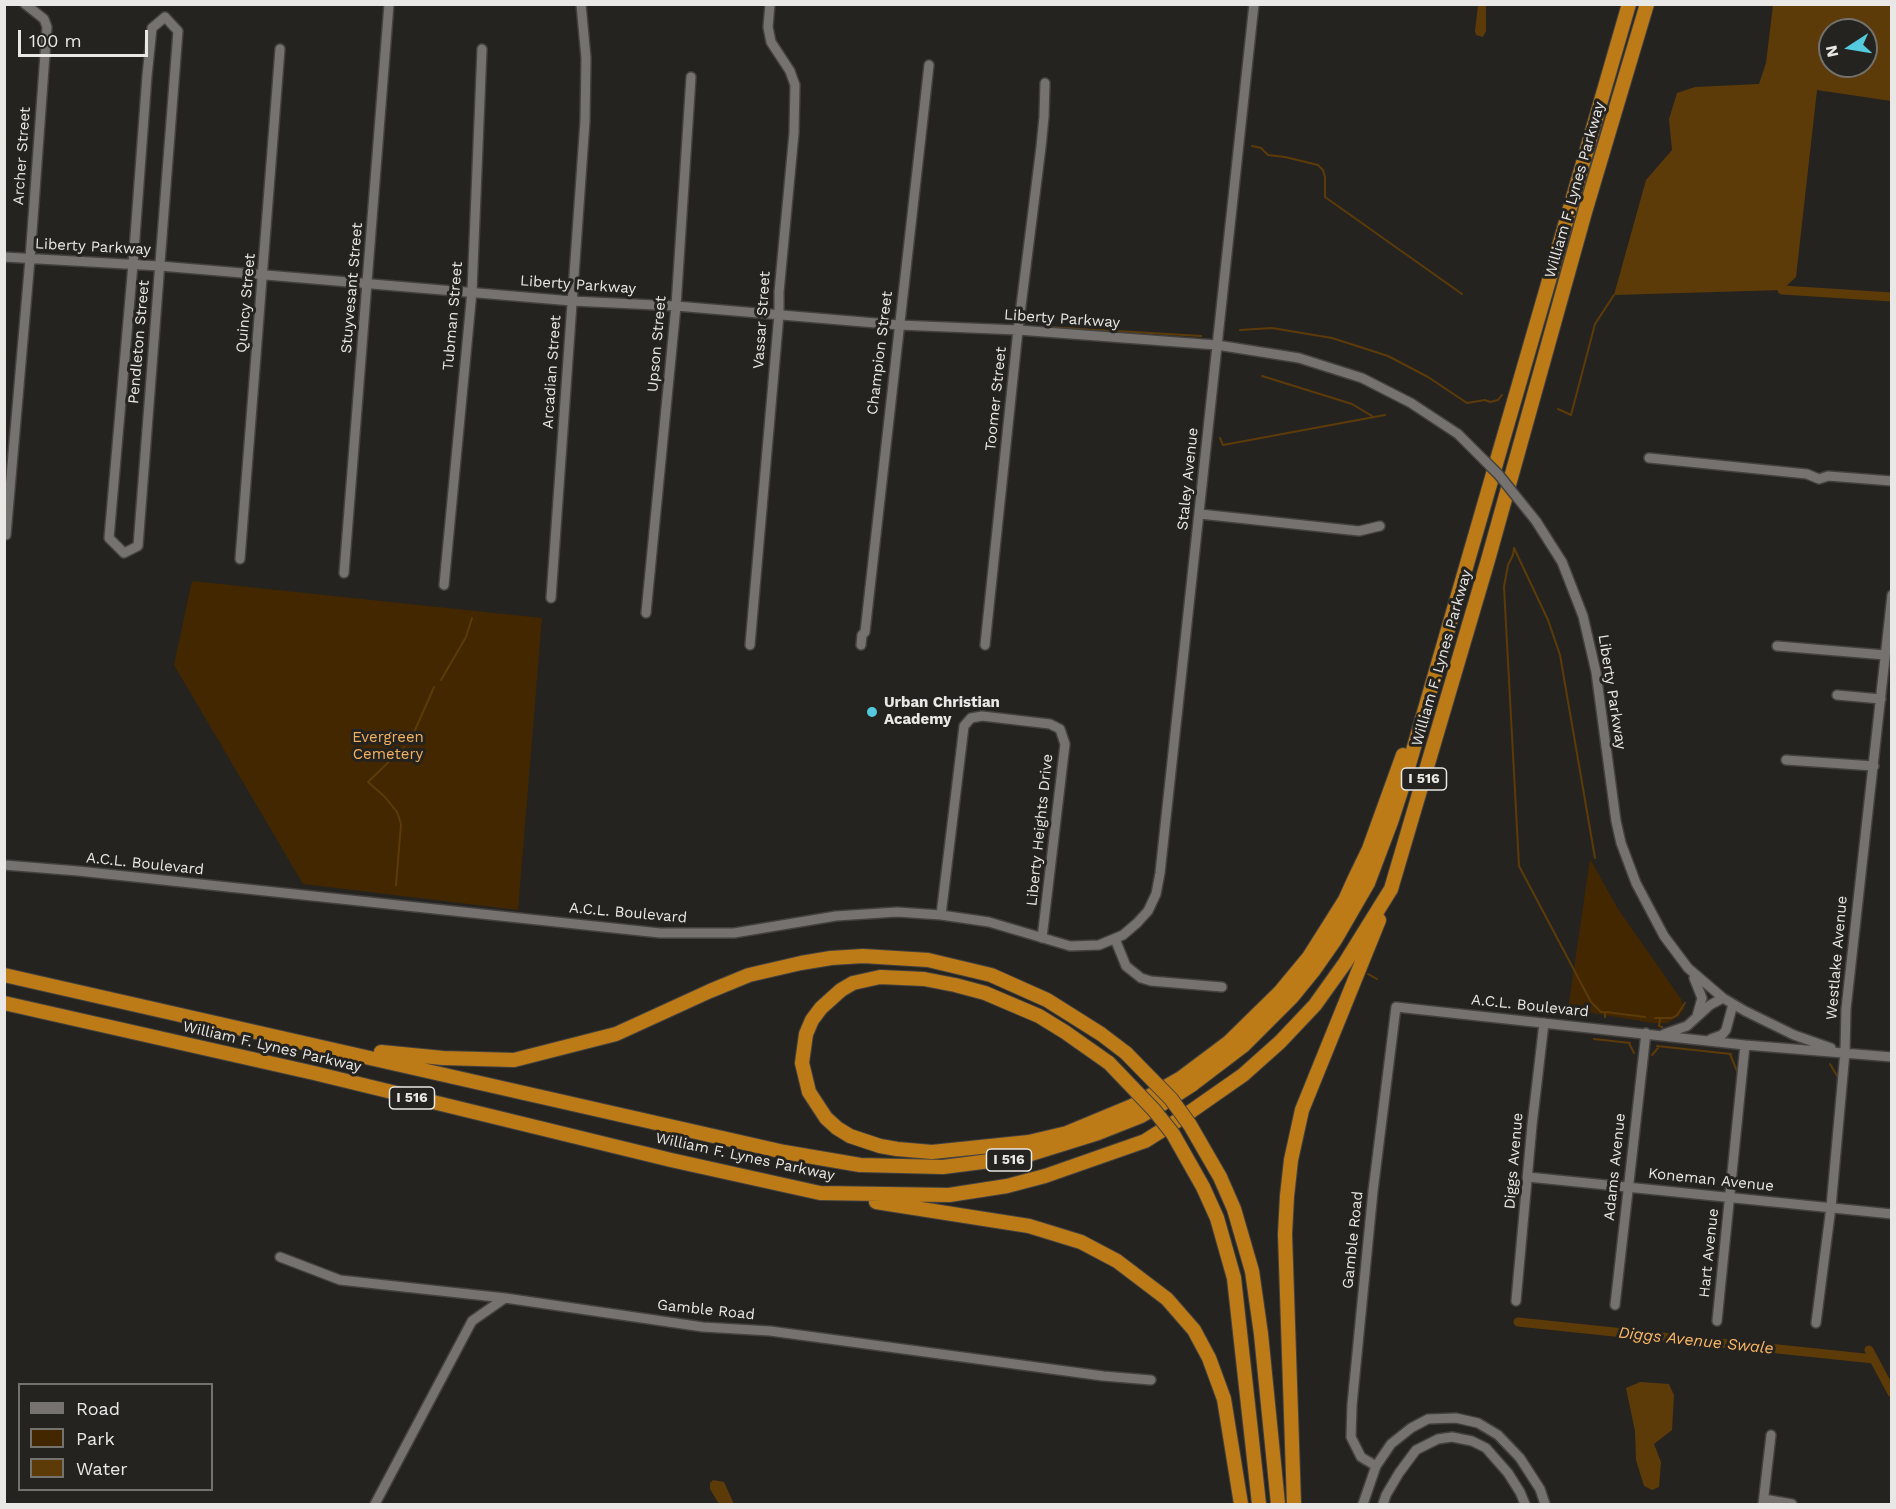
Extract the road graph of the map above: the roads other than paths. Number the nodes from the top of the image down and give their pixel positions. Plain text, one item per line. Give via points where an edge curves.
1 (25, 4) edge
2 (389, 4) edge
3 (581, 4) edge
4 (770, 4) edge
5 (1254, 4) edge
6 (1629, 4) edge
7 (1647, 4) edge
8 (280, 49) dead end
9 (483, 49) dead end
10 (929, 65) dead end
11 (691, 77) dead end
12 (1045, 83) dead end
13 (4, 257) edge
14 (30, 259) junction
15 (133, 264) junction
16 (160, 266) junction
17 (263, 275) junction
18 (368, 284) junction
19 (472, 291) junction
20 (572, 301) junction
21 (676, 306) junction
22 (778, 314) junction
23 (899, 325) junction
24 (1018, 330) junction
25 (1217, 345) junction
26 (1649, 458) dead end
27 (1892, 481) edge
28 (1200, 514) junction
29 (1380, 526) dead end
30 (6, 534) dead end
31 (240, 559) dead end
32 (344, 573) dead end
33 (444, 585) dead end
34 (1892, 596) edge
35 (550, 598) dead end
36 (646, 613) dead end
37 (750, 645) dead end
38 (861, 645) dead end
39 (985, 645) dead end
40 (1777, 646) dead end
41 (1885, 655) junction
42 (1439, 660) junction
43 (1837, 696) dead end
44 (1881, 699) junction
45 (1786, 760) dead end
46 (1874, 766) junction
47 (4, 865) edge
48 (1391, 889) junction
49 (941, 915) junction
50 (1042, 938) junction
51 (1115, 939) junction
52 (1691, 970) junction
53 (4, 975) edge
54 (1222, 987) dead end
55 (1723, 998) junction
56 (4, 1003) edge
57 (1733, 1004) junction
58 (1396, 1007) joint
59 (1696, 1017) junction
60 (1544, 1023) junction
61 (1646, 1033) junction
62 (1661, 1035) junction
63 (1706, 1040) junction
64 (319, 1045) junction
65 (1745, 1045) junction
66 (1845, 1052) junction
67 (1892, 1057) edge
68 (1528, 1177) junction
69 (1628, 1186) junction
70 (820, 1193) junction
71 (1729, 1196) junction
72 (1831, 1207) junction
73 (1892, 1214) edge
74 (280, 1257) dead end
75 (505, 1298) junction
76 (1516, 1301) dead end
77 (1615, 1305) dead end
78 (1717, 1321) dead end
79 (1816, 1323) dead end
80 (1151, 1380) dead end
81 (1406, 1432) junction
82 (1771, 1435) dead end
83 (1416, 1450) junction
84 (1376, 1466) junction
85 (1763, 1502) edge
86 (375, 1504) edge
87 (1241, 1504) edge
88 (1259, 1504) edge
89 (1278, 1504) edge
90 (1294, 1504) edge
91 (1363, 1504) edge
92 (1383, 1504) edge
93 (1525, 1504) edge
94 (1545, 1504) edge
95 (1792, 1504) edge

1 - 14 street, Archer Street via 47,27
2 - 18 street, Stuyvesant Street
3 - 20 street, Arcadian Street via 586,79
4 - 22 street, Vassar Street via 771,42 795,85
5 - 25 street, Staley Avenue
6 - 42 highway, William F. Lynes Parkway / I 516
7 - 48 highway, William F. Lynes Parkway / I 516
8 - 17 street, Quincy Street
9 - 19 street, Tubman Street
10 - 23 street, Champion Street
11 - 21 street, Upson Street
12 - 24 street, Toomer Street via 1040,157
13 - 14 street, Liberty Parkway
14 - 15 street, Liberty Parkway
14 - 30 street, Archer Street
15 - 16 street, Liberty Parkway
15 - 16 street, Pendleton Street via 152,28 165,17 178,31
15 - 16 street, Pendleton Street via 109,538 124,553 138,546
16 - 17 street, Liberty Parkway
17 - 18 street, Liberty Parkway
17 - 31 street, Quincy Street
18 - 19 street, Liberty Parkway
18 - 32 street, Stuyvesant Street
19 - 20 street, Liberty Parkway
19 - 33 street, Tubman Street
20 - 21 street, Liberty Parkway
20 - 35 street, Arcadian Street
21 - 22 street, Liberty Parkway
21 - 36 street, Upson Street
22 - 23 street, Liberty Parkway
22 - 37 street, Vassar Street
23 - 24 street, Liberty Parkway
23 - 38 street, Champion Street
24 - 25 street, Liberty Parkway
24 - 39 street, Toomer Street
25 - 28 street, Staley Avenue
25 - 52 street, Liberty Parkway, bridge via 1299,358 1362,378 1412,403 1458,434 1499,475 1536,521 1562,562 1583,616 1596,672 1616,821 1628,865 1664,936
26 - 27 street via 1807,474 1819,479 1828,476
28 - 29 street via 1359,531
28 - 51 street, Staley Avenue via 1158,885 1144,916
34 - 41 street, Westlake Avenue
40 - 41 street
41 - 44 street, Westlake Avenue
42 - 64 highway, William F. Lynes Parkway / I 516 via 1400,794 1368,884 1314,970 1244,1046 1193,1084 1141,1116 1072,1143 973,1165 907,1168 851,1164
42 - 88 highway, bridge via 1368,849 1329,927 1309,957 1252,1022 1181,1078 1132,1106 1067,1133 1008,1146 932,1152 880,1146 837,1128 816,1106 802,1063 806,1034 820,1008 853,983 880,977 924,979 994,996 1039,1016 1108,1063 1133,1086 1167,1126 1190,1161 1220,1228 1234,1278
43 - 44 street
44 - 46 street, Westlake Avenue
45 - 46 street
46 - 66 street, Westlake Avenue via 1846,1009
47 - 49 street, A.C.L. Boulevard via 660,933 735,933 883,912
48 - 70 highway, William F. Lynes Parkway / I 516 via 1346,963 1315,1005 1280,1042 1243,1075 1145,1141 1045,1176 949,1196
48 - 90 highway via 1302,1110 1291,1160 1286,1234
49 - 50 street, A.C.L. Boulevard via 989,922
49 - 50 street, Liberty Heights Drive via 964,726 971,718 982,716 1050,724 1059,729 1065,744
50 - 51 street, A.C.L. Boulevard via 1079,947
51 - 54 street via 1126,966 1141,978
52 - 55 street, Liberty Parkway
52 - 59 street via 1702,998
53 - 64 highway, William F. Lynes Parkway / I 516
55 - 57 street, A.C.L. Boulevard
55 - 59 street
56 - 70 highway, William F. Lynes Parkway / I 516
57 - 63 street via 1726,1030 1717,1038
57 - 66 street, A.C.L. Boulevard via 1794,1035
58 - 60 street, A.C.L. Boulevard
58 - 84 street, Gamble Road via 1352,1405 1351,1437 1361,1457
59 - 62 street via 1682,1029
60 - 61 street, A.C.L. Boulevard
60 - 68 street, Diggs Avenue
61 - 62 street, A.C.L. Boulevard
61 - 69 street, Adams Avenue
62 - 63 street, A.C.L. Boulevard
63 - 65 street, A.C.L. Boulevard
64 - 89 highway, bridge via 443,1058 514,1060 616,1034 749,975 863,956 928,960 991,975 1047,1000 1126,1053 1171,1099 1220,1177 1252,1271
65 - 66 street, A.C.L. Boulevard
65 - 71 street, Hart Avenue
66 - 67 street, A.C.L. Boulevard
66 - 72 street, Westlake Avenue
68 - 69 street, Koneman Avenue
68 - 76 street, Diggs Avenue
69 - 71 street, Koneman Avenue
69 - 77 street, Adams Avenue
70 - 87 highway via 1029,1226 1080,1242 1144,1280 1194,1330 1209,1358 1224,1399
71 - 72 street, Koneman Avenue
71 - 78 street, Hart Avenue
72 - 73 street, Koneman Avenue
72 - 79 street, Westlake Avenue
74 - 75 street, Gamble Road via 340,1280
75 - 80 street, Gamble Road via 697,1326 770,1331
75 - 86 street via 472,1321
81 - 83 street
81 - 84 street via 1391,1444
81 - 94 street via 1428,1419 1456,1418 1478,1423 1498,1435 1520,1458
82 - 85 street
83 - 92 street
83 - 93 street via 1438,1439 1472,1441 1486,1448 1508,1473
84 - 91 street
85 - 95 street

